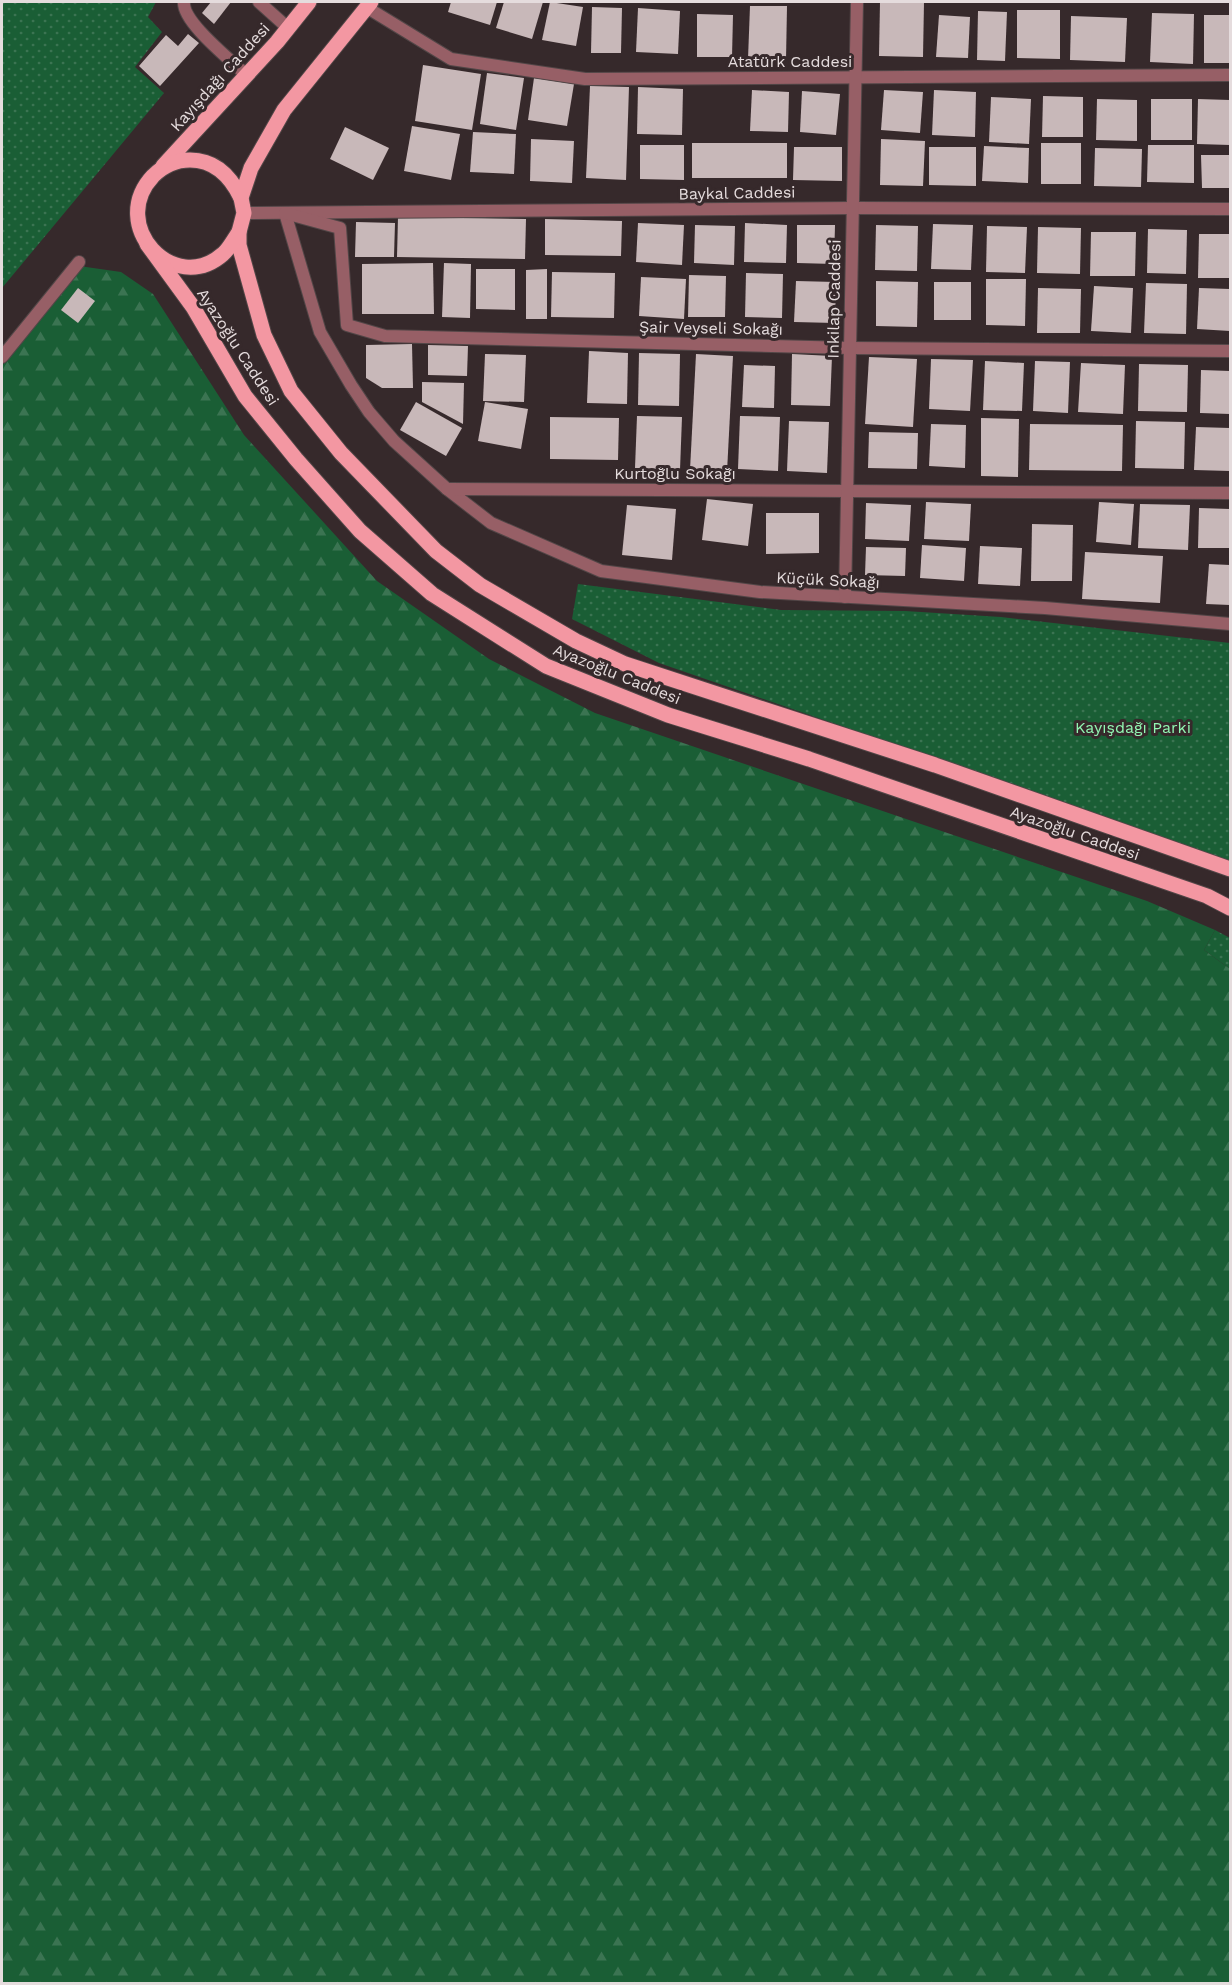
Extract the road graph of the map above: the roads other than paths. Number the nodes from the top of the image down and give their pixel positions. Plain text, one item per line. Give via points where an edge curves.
1 (184, 2) edge
2 (259, 2) edge
3 (309, 2) edge
4 (857, 2) edge
5 (369, 4) edge
6 (288, 28) junction
7 (246, 75) junction
8 (1230, 75) edge
9 (856, 77) junction
10 (155, 174) junction
11 (243, 206) junction
12 (853, 208) junction
13 (1230, 209) edge
14 (285, 213) junction
15 (239, 232) junction
16 (147, 244) junction
17 (79, 262) dead end
18 (850, 348) junction
19 (1230, 351) edge
20 (2, 357) edge
21 (447, 489) junction
22 (847, 491) junction
23 (1230, 493) edge
24 (845, 597) junction
25 (1230, 624) edge
26 (1230, 869) edge
27 (1230, 908) edge

1 - 7 street via 191,21
2 - 6 street
3 - 6 main road, Kayışdağı Caddesi
4 - 9 street, Inkilap Caddesi
5 - 9 street, Atatürk Caddesi via 452,59 585,79
5 - 11 main road via 284,110 251,168
6 - 7 main road, Kayışdağı Caddesi
7 - 10 main road, Kayışdağı Caddesi
8 - 9 street, Atatürk Caddesi
9 - 12 street, Inkilap Caddesi
10 - 11 main road via 183,160 212,165 234,184
10 - 16 main road via 145,186 137,215
11 - 14 street, Baykal Caddesi
11 - 15 main road
12 - 13 street, Baykal Caddesi
12 - 14 street, Baykal Caddesi
12 - 18 street, Inkilap Caddesi
14 - 18 street, Şair Veyseli Sokağı via 340,228 347,325 385,336
14 - 21 street via 320,332 351,385 394,441
15 - 16 main road via 224,254 193,267 163,259
15 - 26 main road, Ayazoğlu Caddesi via 246,275 264,335 291,391 396,512 436,551 480,585 576,642 625,664 935,765
16 - 27 main road, Ayazoğlu Caddesi via 193,307 245,396 360,531 432,594 546,666 668,715 809,759 1207,896
17 - 20 street
18 - 19 street, Şair Veyseli Sokağı
18 - 22 street, Inkilap Caddesi
21 - 22 street, Kurtoğlu Sokağı
21 - 24 street, Küçük Sokağı via 492,523 601,571 760,592
22 - 23 street, Kurtoğlu Sokağı
22 - 24 street, Inkilap Caddesi
24 - 25 street, Küçük Sokağı via 1046,608

